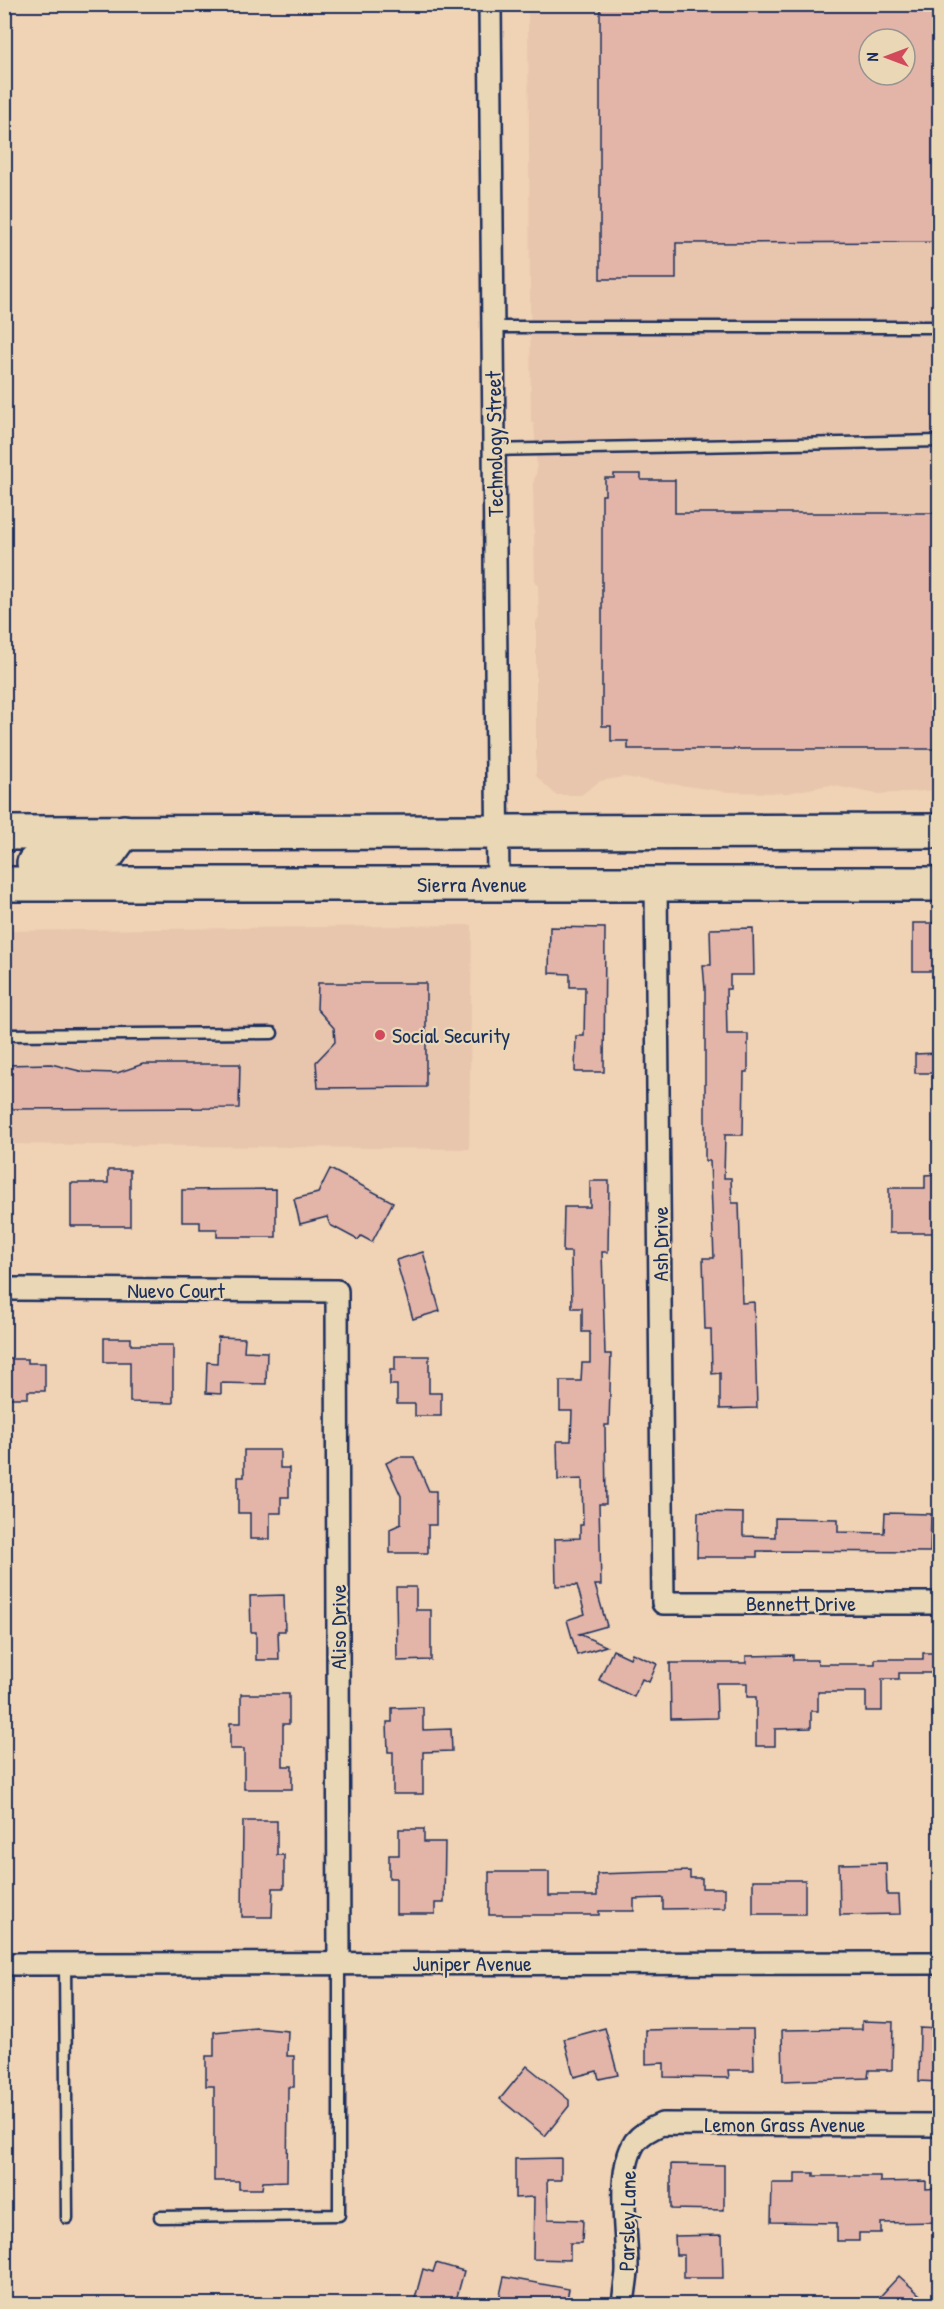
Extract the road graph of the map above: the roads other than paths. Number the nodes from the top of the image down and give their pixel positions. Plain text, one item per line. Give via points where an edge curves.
1 (490, 4) edge
2 (493, 327) junction
3 (939, 327) edge
4 (939, 441) edge
5 (494, 450) junction
6 (939, 831) edge
7 (124, 832) junction
8 (498, 832) junction
9 (4, 833) edge
10 (4, 863) edge
11 (4, 884) edge
12 (498, 884) junction
13 (939, 884) edge
14 (656, 885) junction
15 (272, 1033) dead end
16 (4, 1035) edge
17 (14, 1289) dead end
18 (337, 1291) joint
19 (663, 1603) joint
20 (939, 1603) edge
21 (939, 1963) edge
22 (4, 1964) edge
23 (65, 1964) junction
24 (339, 1964) junction
25 (939, 2125) edge
26 (637, 2140) joint
27 (160, 2217) dead end
28 (67, 2218) dead end
29 (623, 2304) edge

1 - 2 street, Technology Street
2 - 3 lane
2 - 5 street, Technology Street
4 - 5 lane
5 - 8 street, Technology Street
6 - 8 main road
7 - 8 main road
7 - 9 main road
7 - 10 main road via 108,854 93,862
8 - 12 street, Technology Street
11 - 12 main road, Sierra Avenue
12 - 14 main road, Sierra Avenue
13 - 14 main road, Sierra Avenue
14 - 19 street, Ash Drive
15 - 16 lane
17 - 18 street, Nuevo Court
18 - 24 street, Aliso Drive
19 - 20 street, Bennett Drive
21 - 24 street, Juniper Avenue
22 - 23 street, Juniper Avenue
23 - 24 street, Juniper Avenue
23 - 28 lane
24 - 27 lane via 339,2215
25 - 26 street, Lemon Grass Avenue via 662,2124
26 - 29 street, Parsley Lane via 629,2153 626,2171 627,2272

